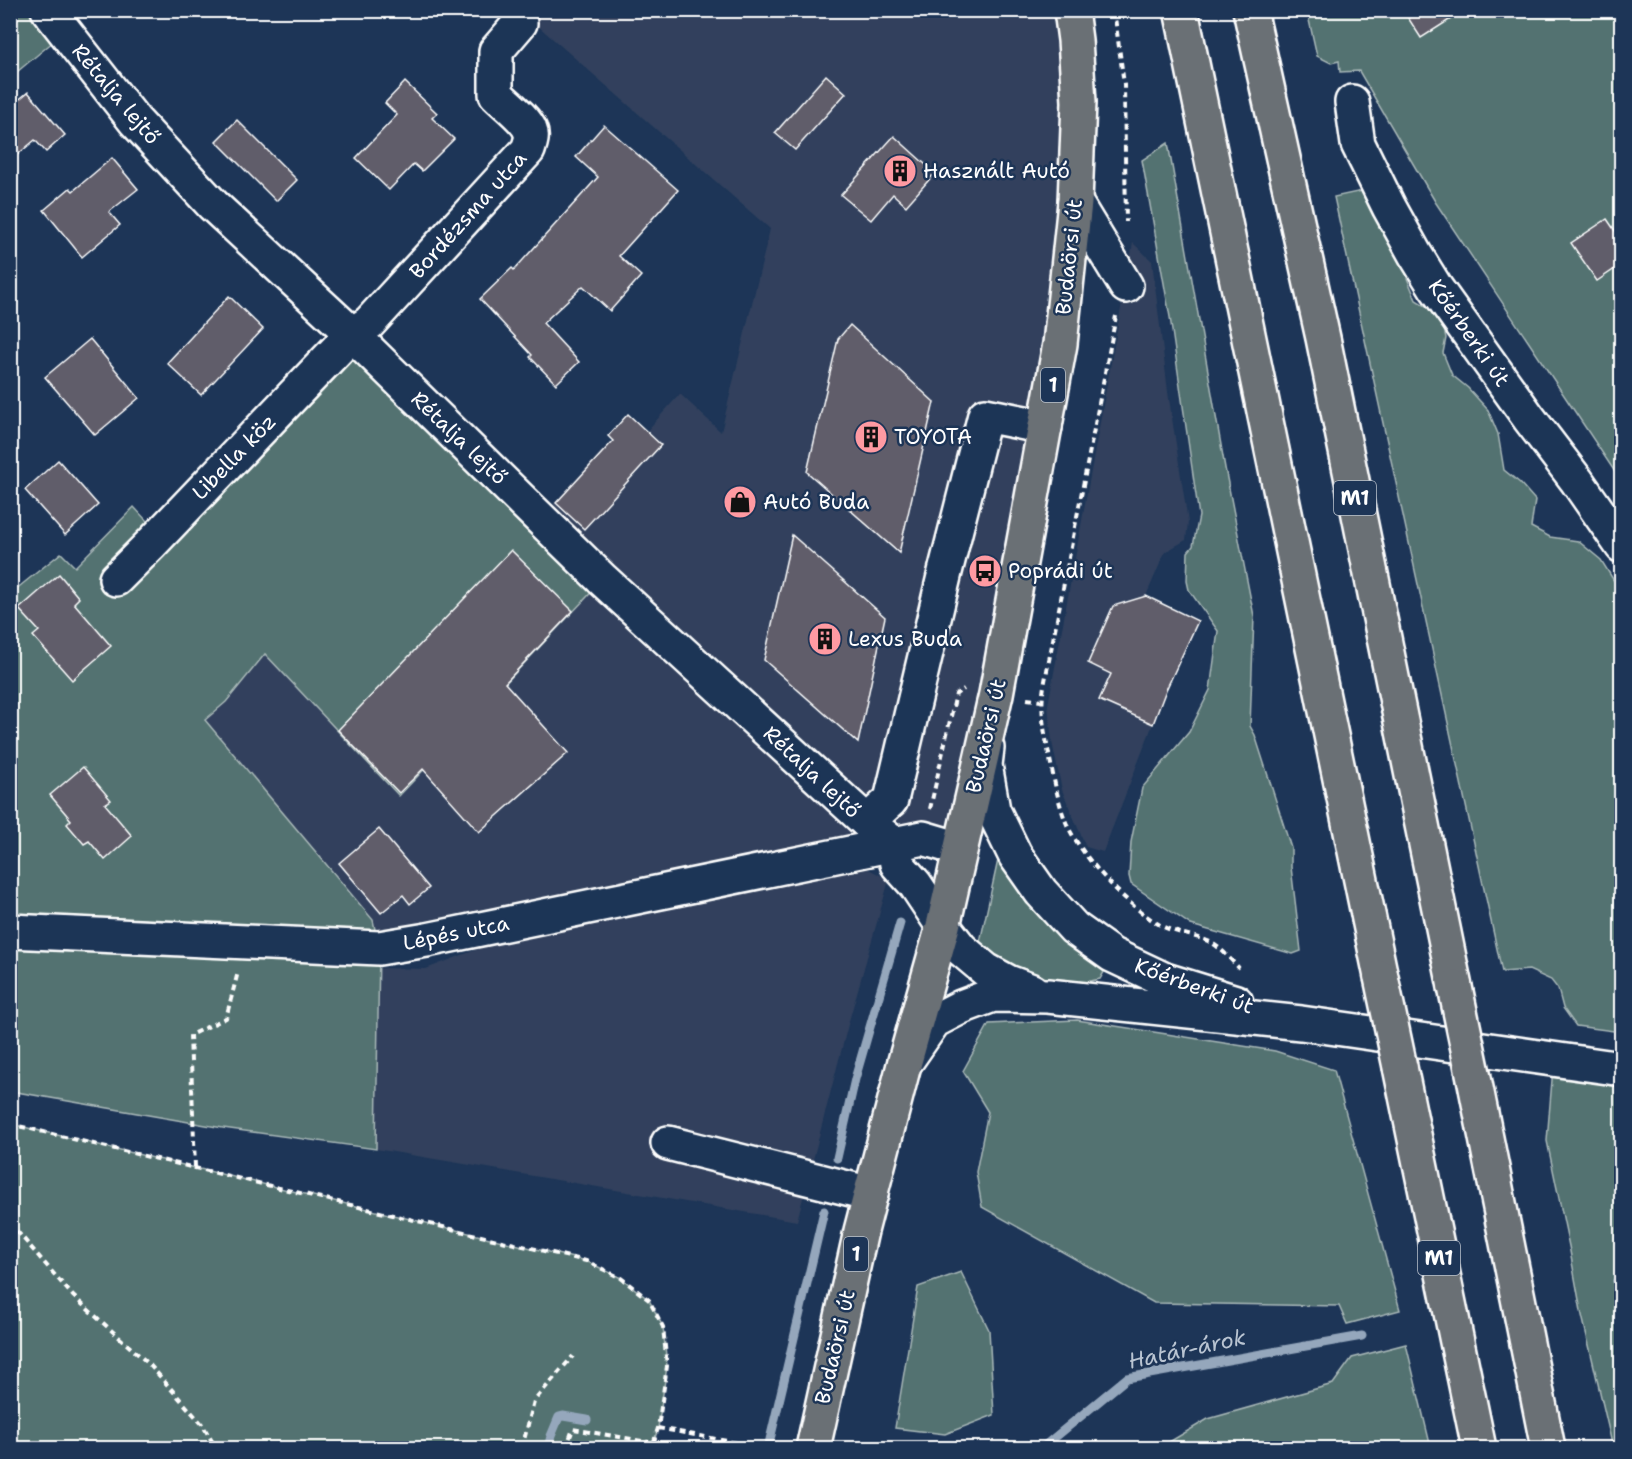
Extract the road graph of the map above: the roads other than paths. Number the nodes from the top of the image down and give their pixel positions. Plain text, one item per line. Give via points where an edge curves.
1 (48, 10) edge
2 (1071, 10) edge
3 (1180, 10) edge
4 (1250, 10) edge
5 (520, 22) dead end
6 (1352, 102) dead end
7 (1075, 202) junction
8 (1124, 282) road end
9 (352, 334) junction
10 (1045, 427) junction
11 (1622, 546) edge
12 (116, 579) dead end
13 (989, 725) junction
14 (867, 822) junction
15 (908, 841) junction
16 (960, 849) junction
17 (943, 926) junction
18 (10, 931) edge
19 (1048, 996) junction
20 (1301, 1023) junction
21 (906, 1061) junction
22 (1622, 1069) edge
23 (668, 1143) dead end
24 (871, 1194) junction
25 (813, 1449) edge
26 (1479, 1449) edge
27 (1548, 1449) edge

1 - 9 street, Rétalja lejtő via 135,121 213,205
2 - 7 main road, Budaörsi út / 1 via 1079,102
3 - 26 main road, M1, bridge
4 - 27 main road, M1, bridge via 1323,338
5 - 9 street, Bordézsma utca via 496,51 496,94 530,130 528,150 369,323
6 - 11 street, Kőérberki út via 1358,144 1415,254
7 - 8 street
7 - 10 main road, Budaörsi út / 1 via 1060,344
9 - 12 street, Libella köz
9 - 14 street, Rétalja lejtő via 603,580
10 - 13 main road, Budaörsi út / 1
10 - 14 street via 985,415 891,801
13 - 16 main road, Budaörsi út / 1
13 - 20 street, Kőérberki út via 985,765 993,810 1015,855 1041,892 1074,928 1113,956 1165,980
14 - 15 street, Rétalja lejtő
15 - 16 street
15 - 17 street, Kőérberki út via 897,864
15 - 18 street, Lépés utca via 379,948
16 - 17 main road, Budaörsi út / 1
17 - 19 street, Kőérberki út via 961,949 986,970
17 - 21 main road, Budaörsi út / 1
19 - 20 street, Kőérberki út
19 - 21 street, Kőérberki út via 993,996 961,1007 934,1021
20 - 22 street, Kőérberki út
21 - 24 main road, Budaörsi út / 1
23 - 24 street
24 - 25 main road, Budaörsi út / 1

